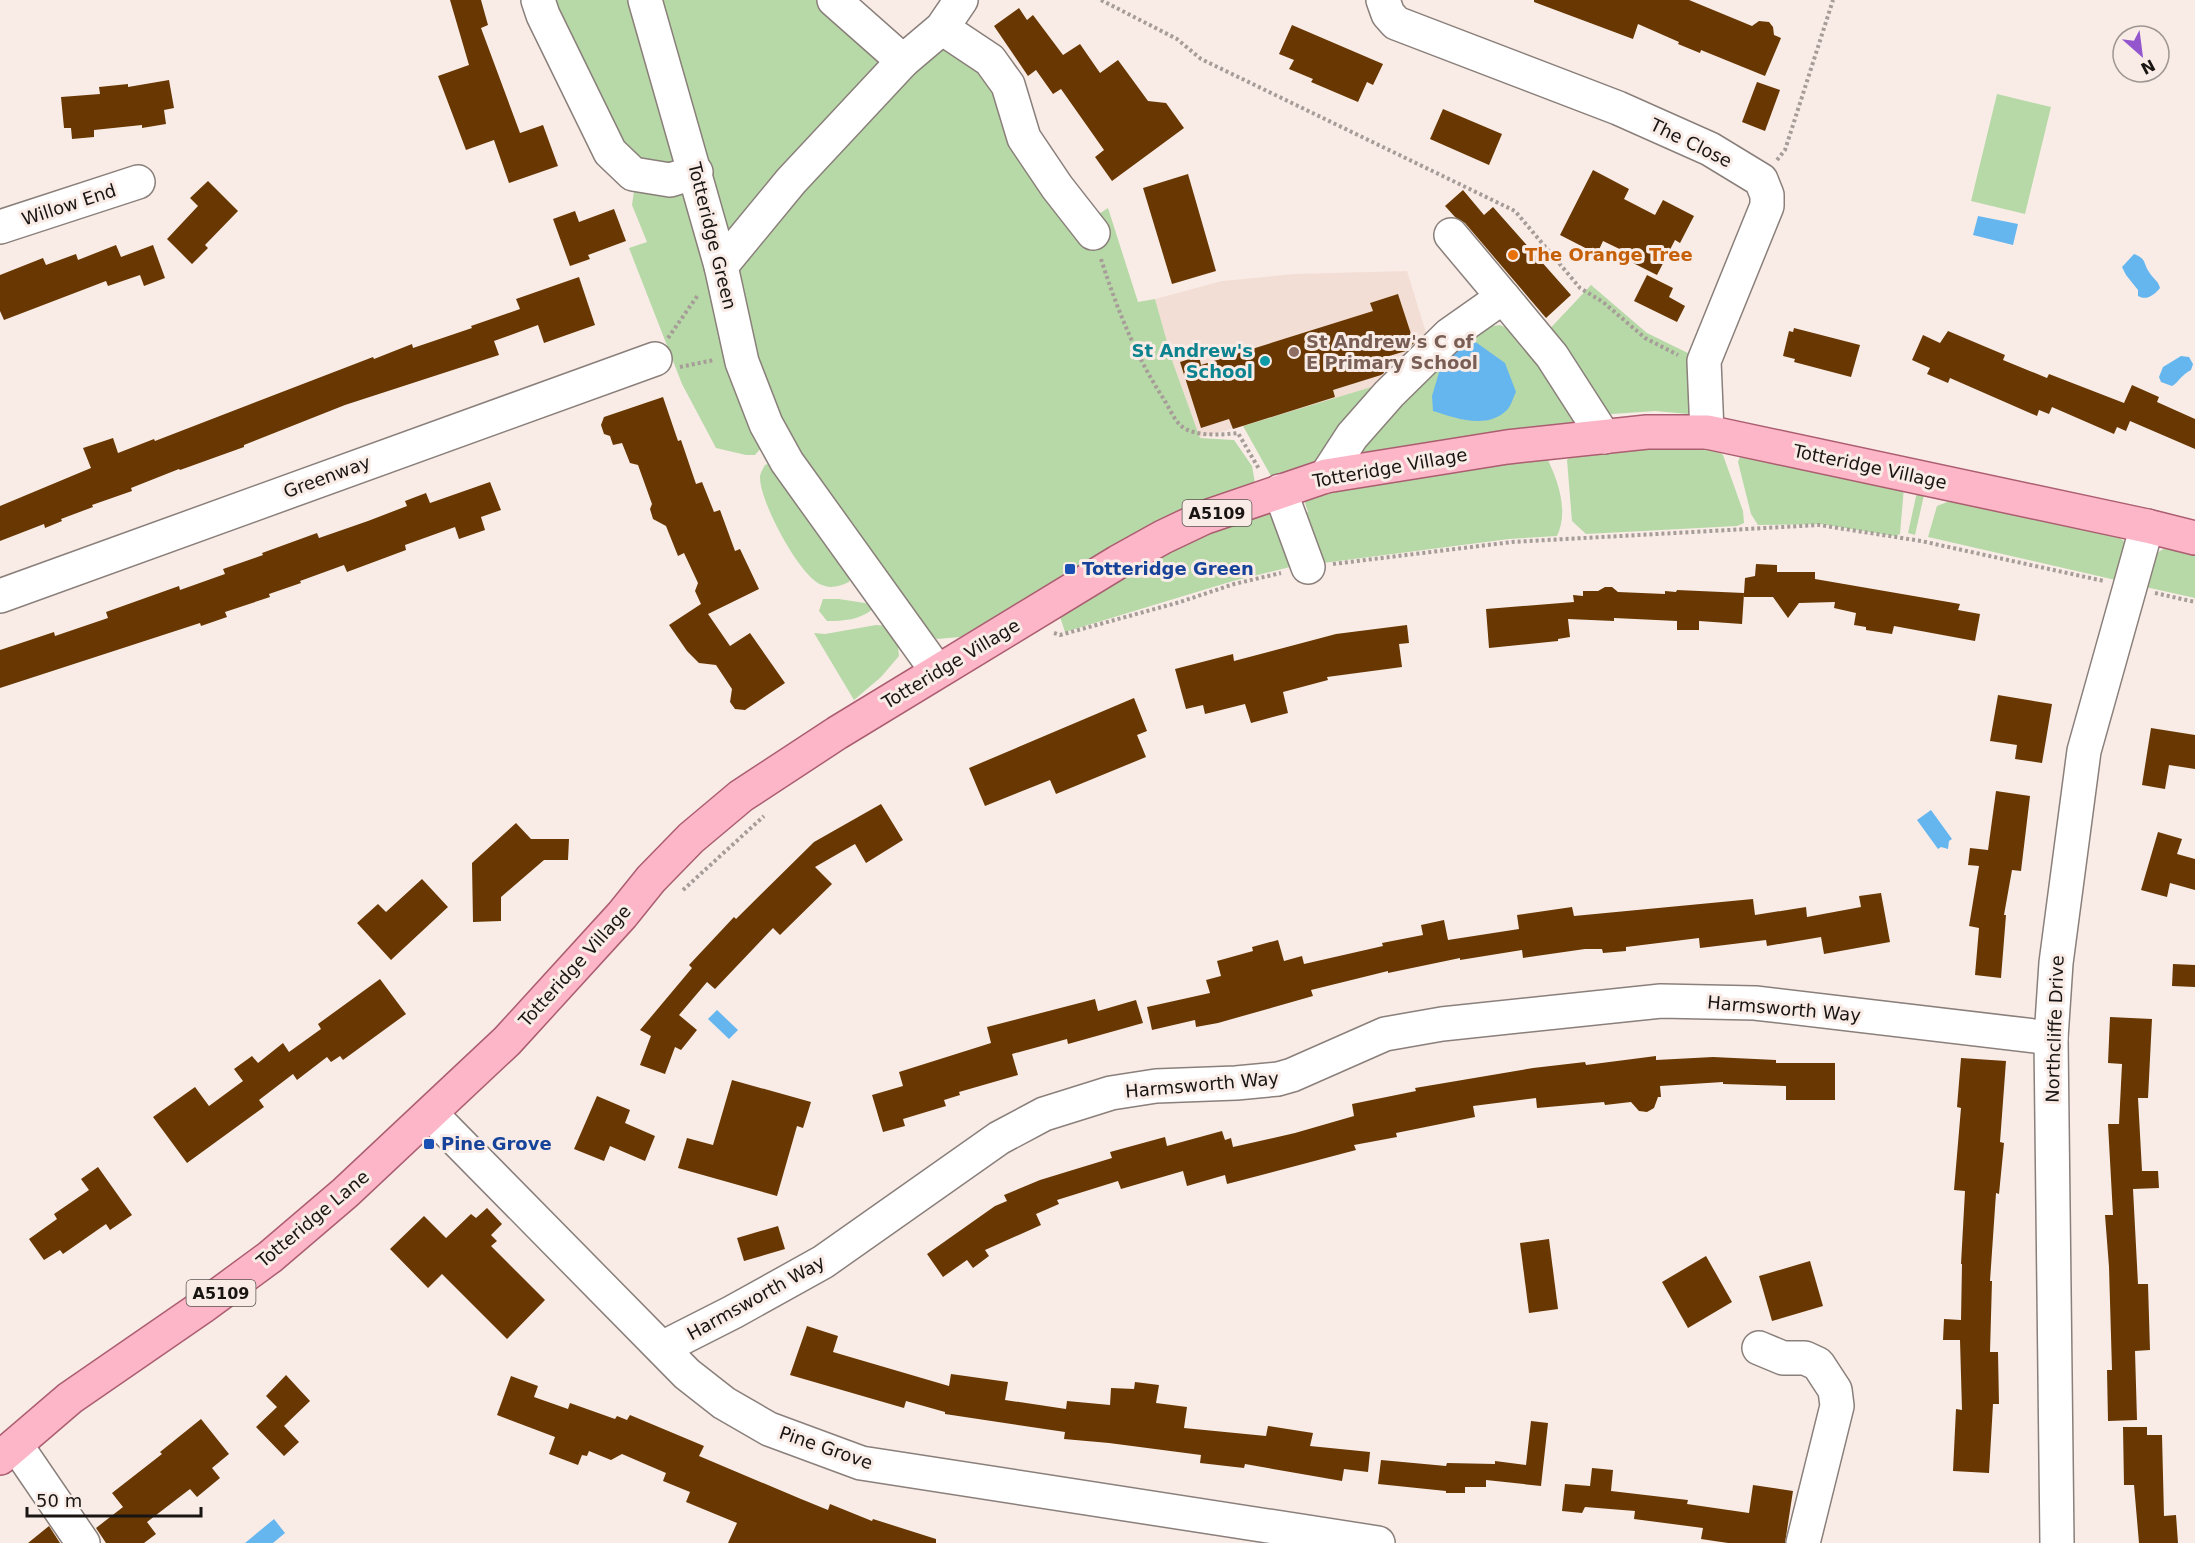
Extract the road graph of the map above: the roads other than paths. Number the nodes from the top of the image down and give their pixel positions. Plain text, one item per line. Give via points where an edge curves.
1 (538, 0) edge
2 (645, 0) edge
3 (834, 0) edge
4 (961, 0) edge
5 (1383, 0) edge
6 (942, 28) junction
7 (903, 61) junction
8 (696, 172) junction
9 (138, 182) dead end
10 (0, 227) edge
11 (1093, 233) road end
12 (1451, 235) dead end
13 (721, 264) junction
14 (1503, 297) junction
15 (655, 358) road end
16 (1707, 432) junction
17 (1604, 437) junction
18 (1326, 476) junction
19 (1270, 481) junction
20 (2147, 526) junction
21 (2195, 538) edge
22 (1308, 567) road end
23 (0, 596) edge
24 (937, 671) junction
25 (2051, 1038) junction
26 (431, 1114) junction
27 (662, 1348) junction
28 (1759, 1348) dead end
29 (8, 1452) edge
30 (83, 1543) edge
31 (1378, 1543) edge
32 (1803, 1543) edge
33 (2057, 1543) edge

1 - 8 street via 610,152 633,174 670,180
2 - 8 street, Totteridge Green
3 - 7 street
4 - 6 street
5 - 16 street, The Close via 1396,23 1618,108 1710,149 1761,180 1767,206 1702,367
6 - 7 street
6 - 11 street via 990,60 1008,85 1024,138
7 - 13 street via 791,181
8 - 13 street, Totteridge Green
9 - 10 street, Willow End
12 - 14 street
13 - 24 street, Totteridge Green via 742,362 766,424 787,462
14 - 17 street via 1552,356
14 - 18 street via 1449,335 1389,394 1352,436
15 - 23 street, Greenway
16 - 17 main road, Totteridge Village / A5109
16 - 20 main road, Totteridge Village / A5109
17 - 18 main road, Totteridge Village / A5109 via 1507,447
18 - 19 main road, Totteridge Village / A5109
19 - 22 street
19 - 24 main road, Totteridge Village / A5109 via 1118,562
20 - 21 main road, Totteridge Village / A5109
20 - 25 street, Northcliffe Drive via 2084,750 2056,963
24 - 26 main road, Totteridge Village / A5109 via 741,796 691,837 559,986
25 - 27 street, Harmsworth Way via 1755,1003 1661,1001 1442,1024 1385,1034 1278,1079 1156,1086 1111,1093 1044,1114 999,1138 823,1262
25 - 33 street, Northcliffe Drive
26 - 27 street, Pine Grove
26 - 29 main road, Totteridge Lane / A5109 via 270,1257 70,1398
27 - 31 street, Pine Grove via 724,1404 770,1429 861,1463
28 - 32 street via 1783,1358 1805,1358 1818,1365 1835,1389 1837,1406
29 - 30 street, Totteridge Lane

